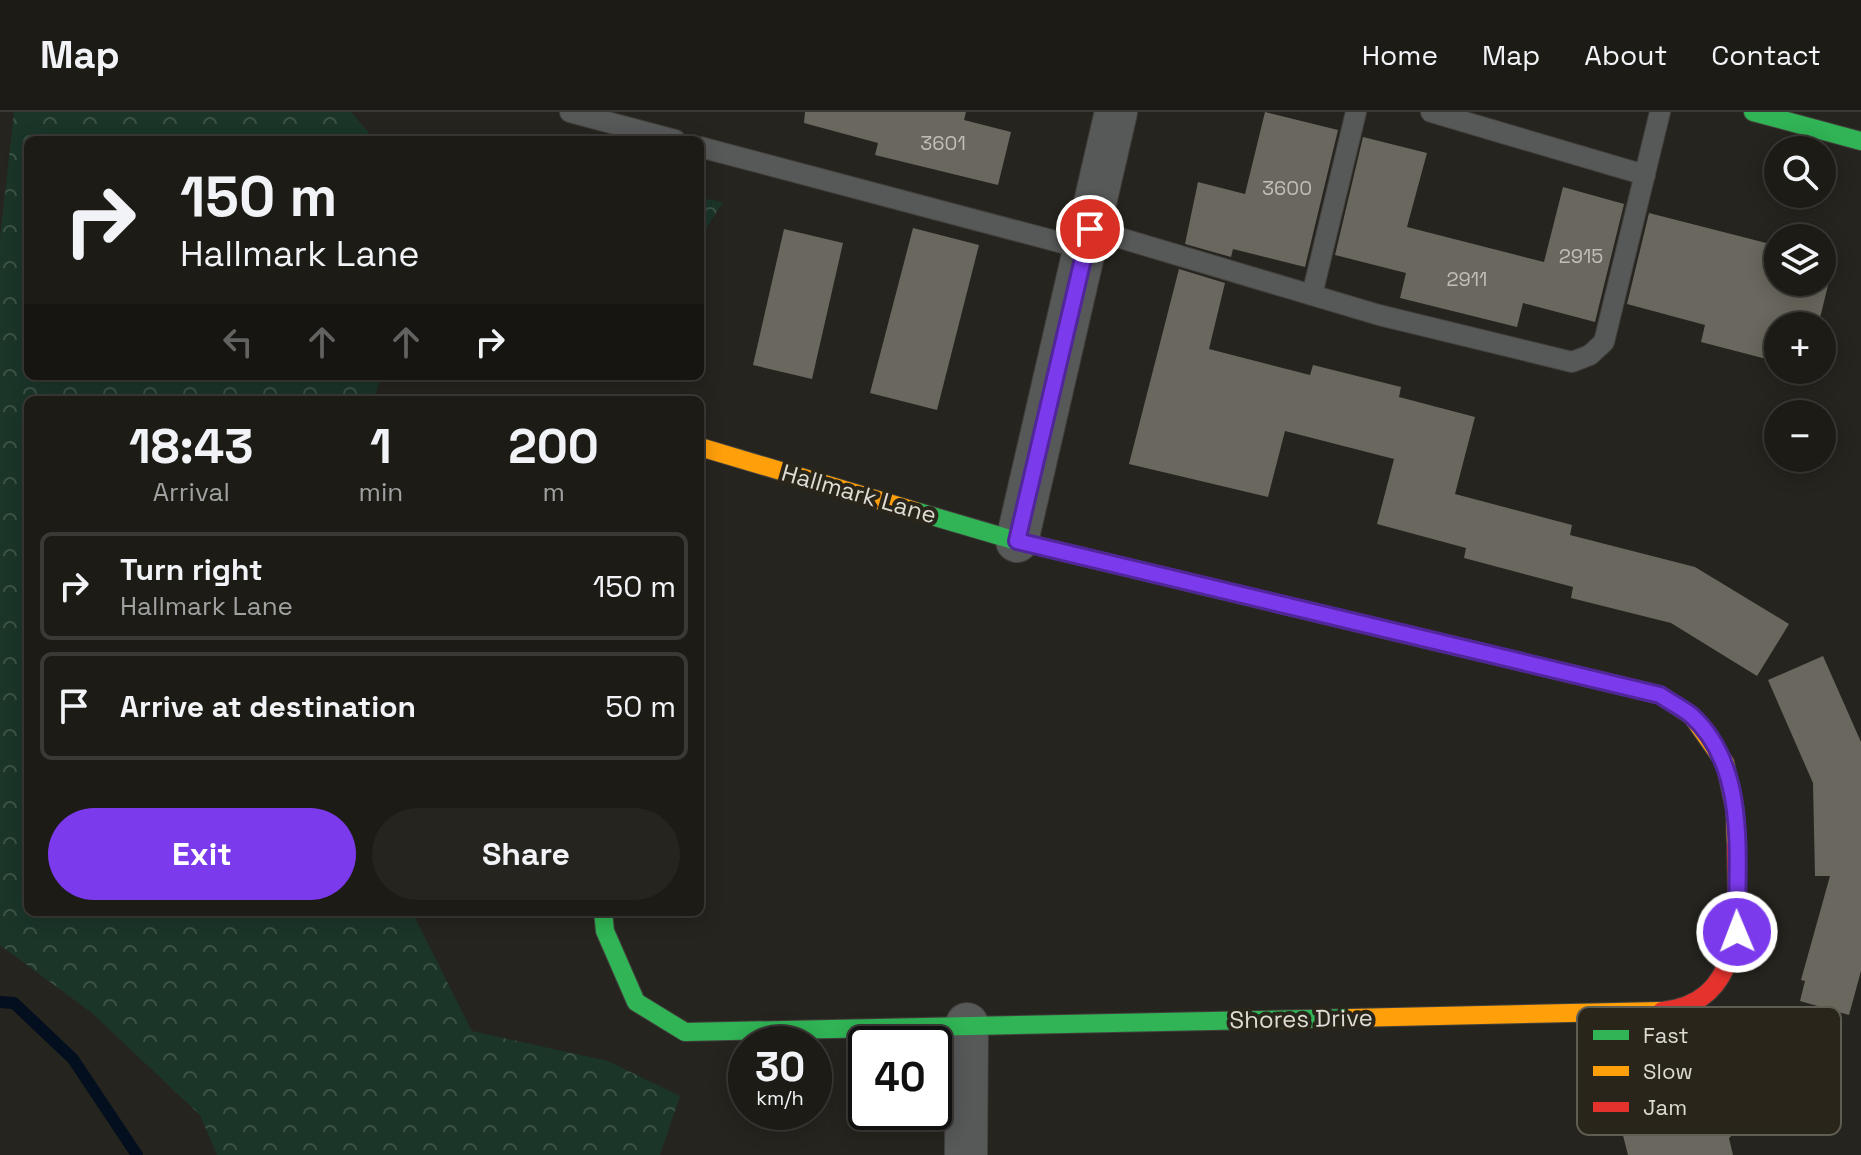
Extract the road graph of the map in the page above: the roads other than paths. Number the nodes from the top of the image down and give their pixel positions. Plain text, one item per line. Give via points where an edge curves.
1 (570, 112) edge
2 (1116, 112) edge
3 (1356, 112) edge
4 (1431, 112) edge
5 (1660, 112) edge
6 (1753, 112) edge
7 (660, 136) edge
8 (1861, 141) edge
9 (704, 148) edge
10 (1645, 175) junction
11 (1087, 239) junction
12 (1312, 295) junction
13 (704, 448) edge
14 (1017, 541) junction
15 (603, 916) edge
16 (1683, 1007) edge
17 (1577, 1015) edge
18 (967, 1024) junction
19 (966, 1155) edge

1 - 7 lane
2 - 11 street
3 - 12 lane
4 - 10 lane
5 - 10 lane
6 - 8 street
9 - 11 lane
10 - 12 lane via 1604,342 1572,362
11 - 12 lane
11 - 14 street
13 - 14 street, Hallmark Lane
14 - 16 street, Hallmark Lane via 1660,695 1692,716 1725,763 1735,810 1737,932 1717,987
15 - 18 street, Shores Drive via 636,1002 685,1032
17 - 18 street, Shores Drive
18 - 19 street

